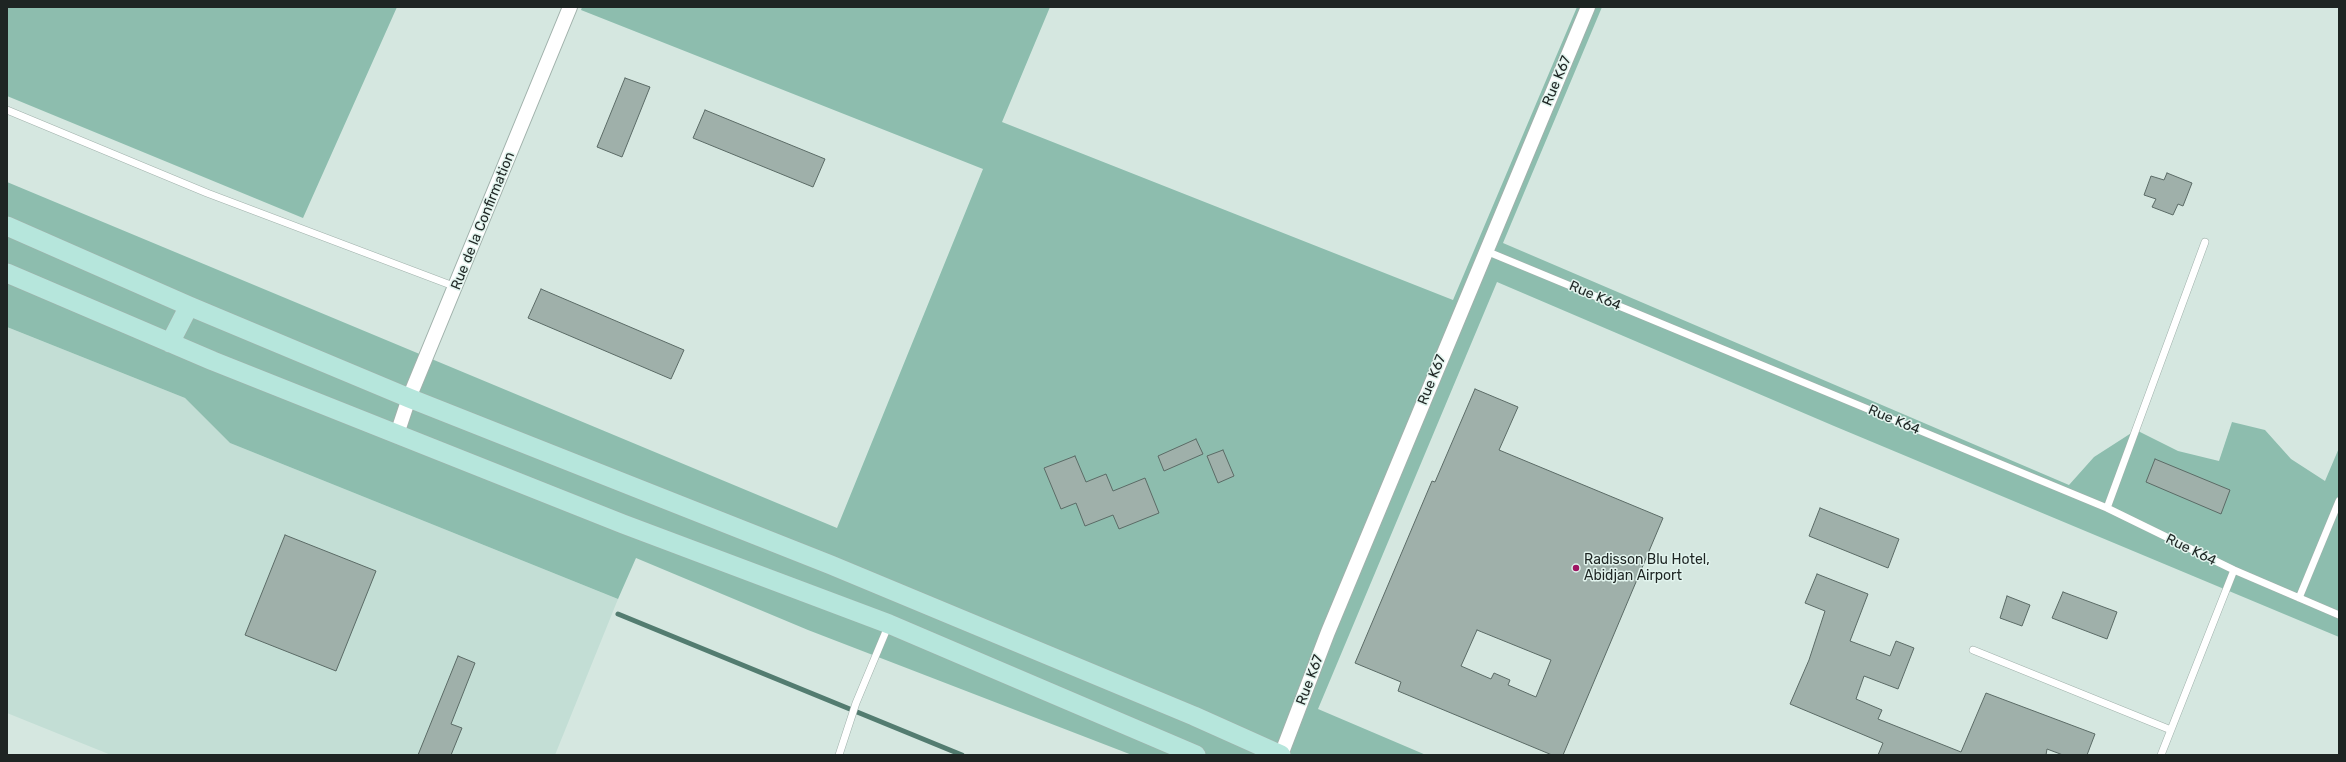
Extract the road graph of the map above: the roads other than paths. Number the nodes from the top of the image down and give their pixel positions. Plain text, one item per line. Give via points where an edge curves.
1 (570, 7) edge
2 (1588, 7) edge
3 (7, 110) edge
4 (7, 226) edge
5 (2205, 242) dead end
6 (1486, 251) junction
7 (7, 273) edge
8 (456, 287) junction
9 (189, 306) junction
10 (170, 343) junction
11 (410, 398) junction
12 (397, 434) junction
13 (2339, 501) edge
14 (2107, 508) junction
15 (2234, 570) junction
16 (2299, 598) junction
17 (2339, 615) edge
18 (889, 624) junction
19 (1973, 650) dead end
20 (2171, 730) junction
21 (840, 755) edge
22 (1196, 755) edge
23 (1281, 755) edge
24 (2161, 755) edge

1 - 8 street, Rue de la Confirmation
2 - 6 street, Rue K67
3 - 8 lane via 207,193
4 - 9 main road
5 - 14 lane
6 - 14 lane, Rue K64
6 - 23 street, Rue K67 via 1328,632
7 - 10 main road
8 - 11 street, Rue de la Confirmation
9 - 10 main road
9 - 11 main road
10 - 12 main road
11 - 12 street, Rue de la Confirmation
11 - 23 main road via 831,565
12 - 18 main road via 623,524
13 - 16 lane
14 - 15 lane, Rue K64
15 - 16 lane, Rue K64
15 - 20 lane
16 - 17 lane, Rue K64
18 - 21 lane via 856,703
18 - 22 main road
19 - 20 lane
20 - 24 lane

